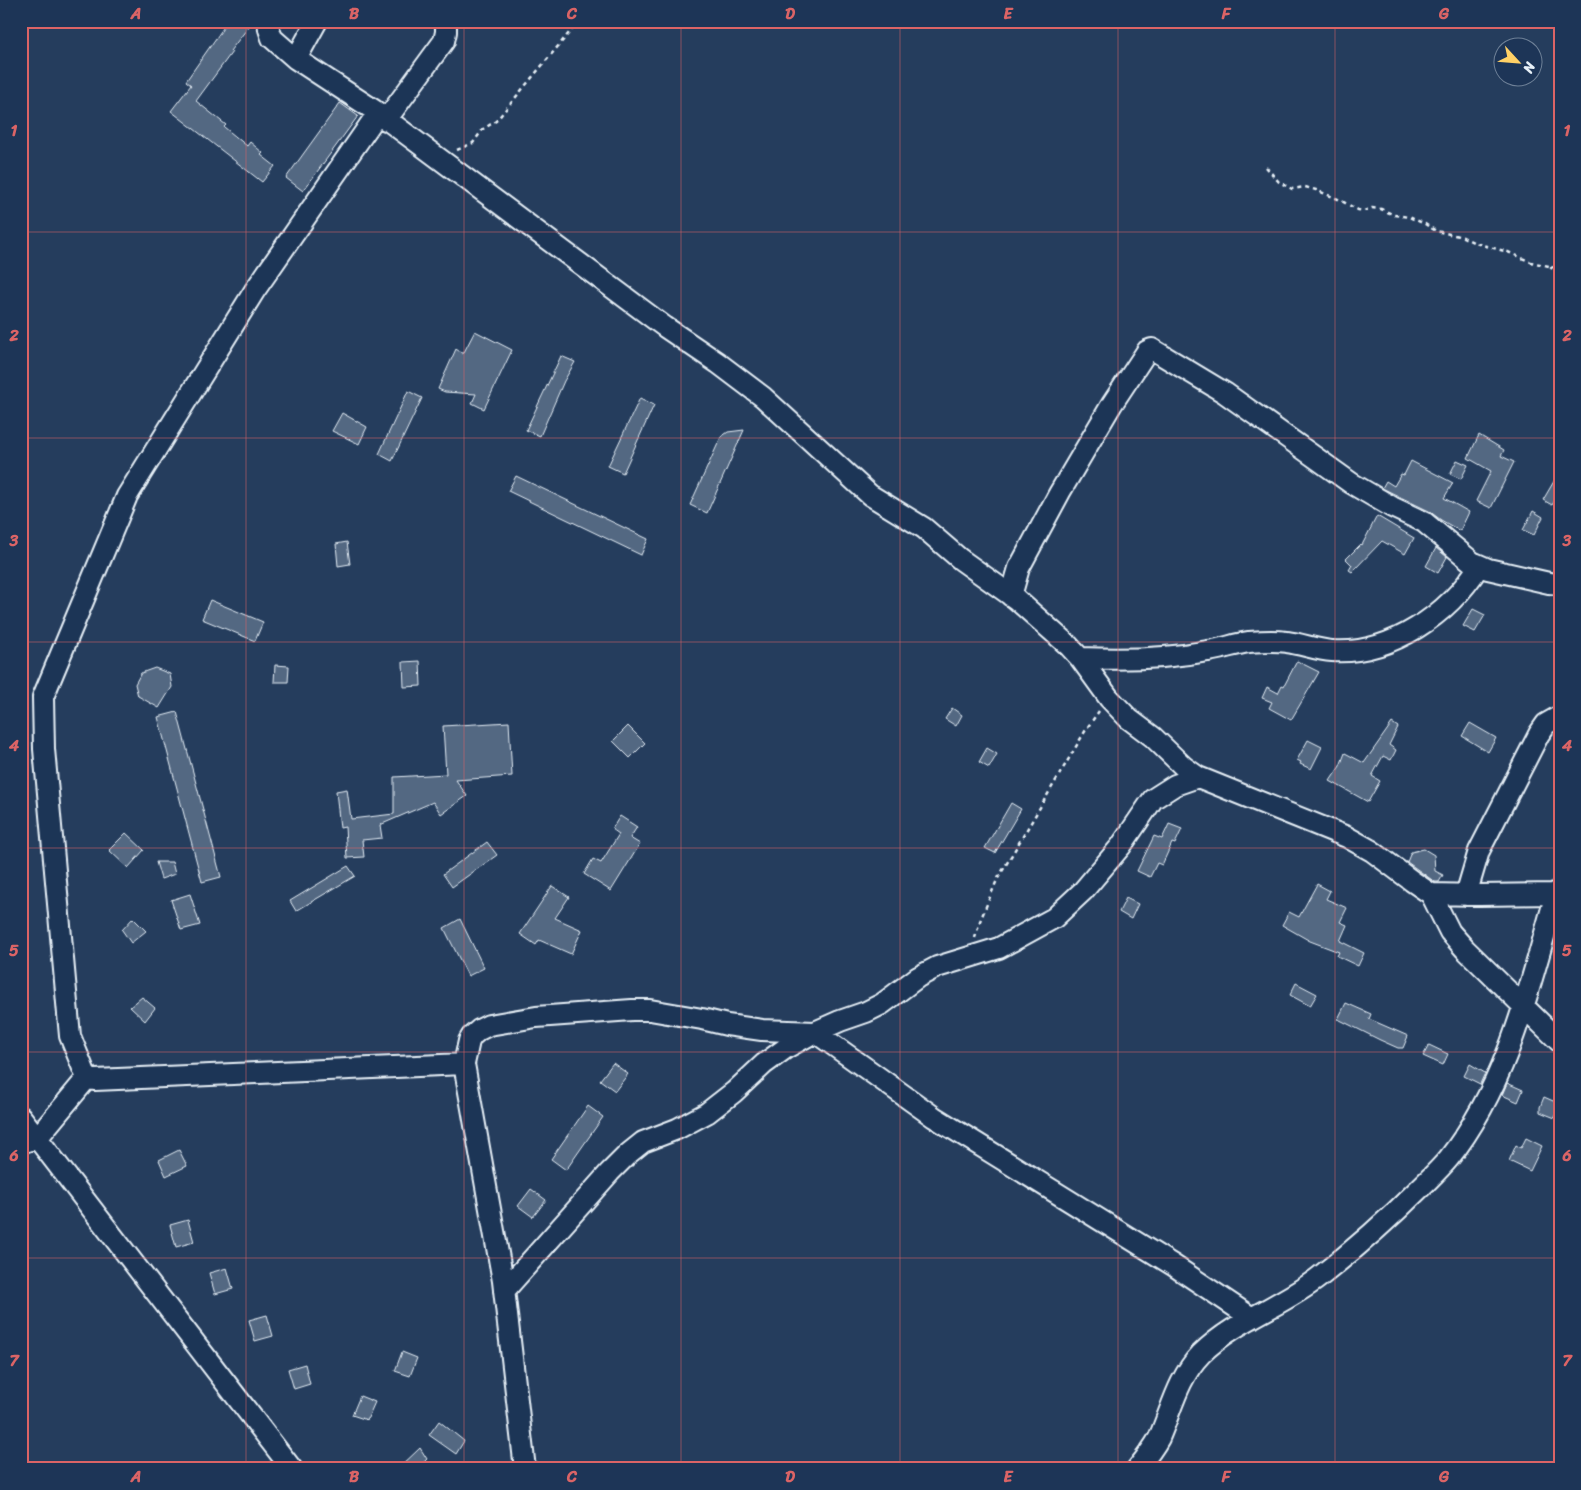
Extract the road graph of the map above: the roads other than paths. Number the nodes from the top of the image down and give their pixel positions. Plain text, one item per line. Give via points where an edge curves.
1 (268, 21) edge
2 (317, 21) edge
3 (446, 21) edge
4 (296, 60) junction
5 (382, 117) junction
6 (1479, 566) junction
7 (1560, 584) edge
8 (1011, 596) junction
9 (1080, 658) junction
10 (1560, 716) edge
11 (1198, 777) junction
12 (1558, 892) edge
13 (1431, 894) junction
14 (1466, 895) junction
15 (1524, 1008) junction
16 (815, 1032) junction
17 (1560, 1042) edge
18 (464, 1064) junction
19 (87, 1078) junction
20 (21, 1117) edge
21 (29, 1140) edge
22 (504, 1291) junction
23 (1252, 1318) junction
24 (292, 1469) edge
25 (525, 1469) edge
26 (1137, 1469) edge

1 - 4 street via 272,38
2 - 4 street
3 - 5 street via 444,41
4 - 5 street
5 - 8 street via 763,397 870,494 924,528
5 - 19 street via 255,290 127,496 43,697 44,749 70,1036
6 - 7 street
6 - 8 street via 1424,522 1351,483 1225,393 1150,349 1112,404 1060,492 1019,568
6 - 9 street via 1459,592 1427,621 1398,637 1356,650 1330,651 1268,641 1161,658
8 - 9 street
9 - 11 street via 1108,698 1128,719
10 - 14 street via 1546,724 1539,734 1479,851
11 - 13 street via 1347,837
11 - 16 street via 1175,785 1153,799 1121,846 1054,918 998,948 936,968 882,1004
12 - 14 street
12 - 15 street
13 - 14 street
13 - 15 street via 1450,932
15 - 17 street
15 - 23 street via 1487,1099 1449,1158 1400,1208 1340,1260 1315,1280
16 - 18 street via 753,1029 650,1010 536,1017 488,1025 479,1030 469,1041
16 - 22 street via 764,1064 708,1112 643,1142 628,1154
16 - 23 street via 934,1117
18 - 19 street
18 - 22 street
19 - 21 street
20 - 21 street
21 - 24 street
22 - 25 street
23 - 26 street via 1214,1342 1188,1370 1158,1439

